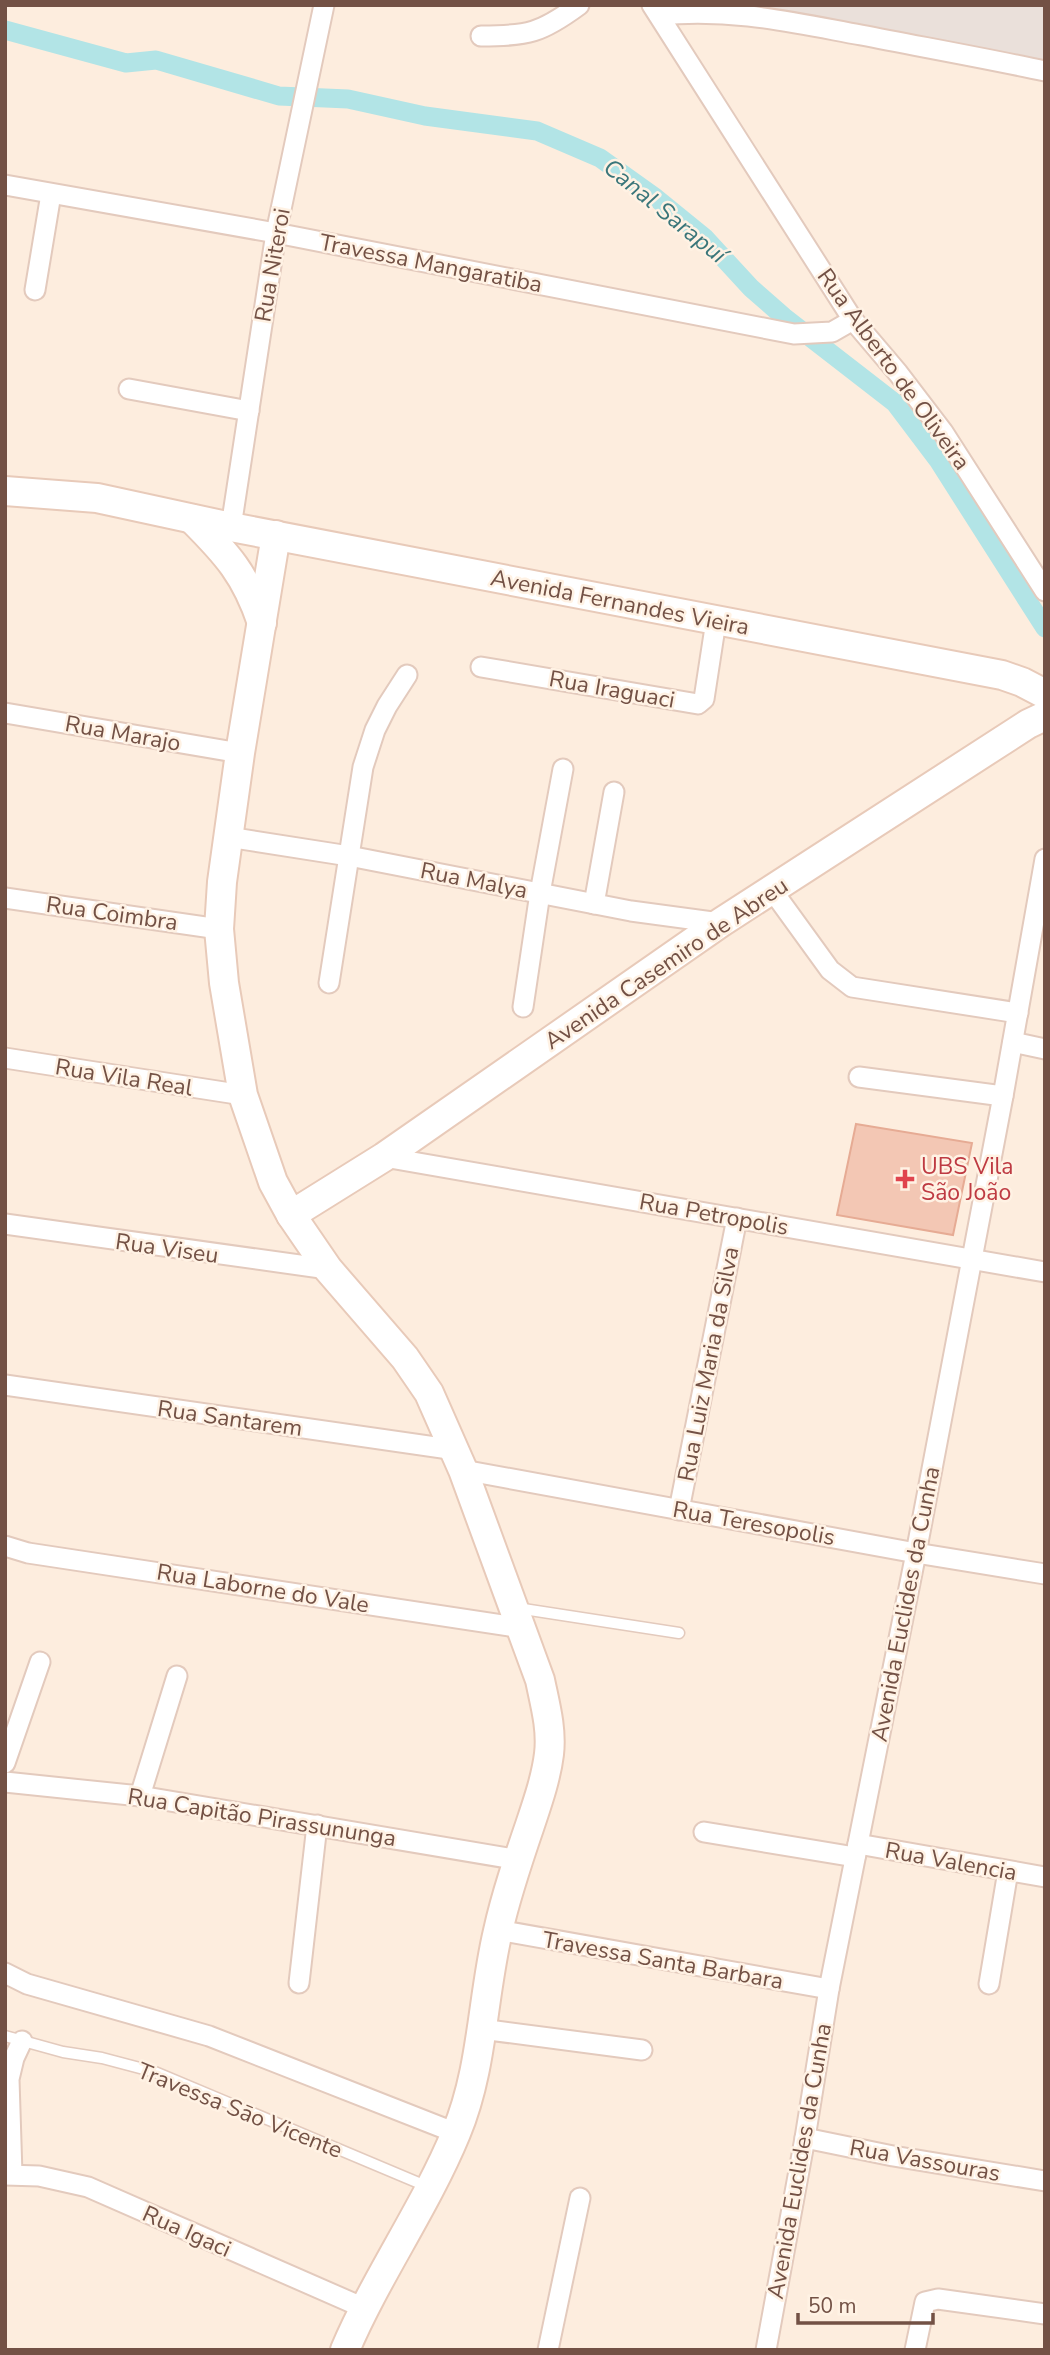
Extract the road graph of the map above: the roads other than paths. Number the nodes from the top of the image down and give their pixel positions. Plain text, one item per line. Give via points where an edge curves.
1 (324, 5) edge
2 (579, 5) edge
3 (656, 10) edge
4 (481, 36) dead end
5 (1045, 71) edge
6 (5, 185) edge
7 (51, 194) junction
8 (276, 233) junction
9 (35, 290) dead end
10 (853, 320) junction
11 (129, 388) dead end
12 (249, 411) junction
13 (5, 491) edge
14 (192, 519) junction
15 (231, 527) junction
16 (276, 535) junction
17 (1045, 591) edge
18 (716, 621) junction
19 (262, 623) junction
20 (481, 667) dead end
21 (407, 675) dead end
22 (1045, 694) edge
23 (5, 713) edge
24 (1045, 716) edge
25 (240, 752) junction
26 (563, 769) dead end
27 (614, 792) dead end
28 (228, 837) junction
29 (349, 856) junction
30 (1045, 859) edge
31 (772, 890) junction
32 (540, 893) junction
33 (5, 898) edge
34 (594, 904) junction
35 (720, 923) junction
36 (219, 929) junction
37 (329, 983) dead end
38 (523, 1007) dead end
39 (1018, 1013) junction
40 (1013, 1042) junction
41 (1045, 1049) edge
42 (5, 1058) edge
43 (859, 1077) dead end
44 (243, 1095) junction
45 (1003, 1096) junction
46 (384, 1157) junction
47 (291, 1215) junction
48 (737, 1218) junction
49 (5, 1224) edge
50 (972, 1258) junction
51 (328, 1269) junction
52 (1045, 1272) edge
53 (5, 1385) edge
54 (459, 1460) junction
55 (679, 1510) junction
56 (5, 1546) edge
57 (916, 1553) junction
58 (1045, 1574) edge
59 (517, 1618) junction
60 (679, 1633) dead end
61 (40, 1662) dead end
62 (177, 1676) dead end
63 (5, 1763) edge
64 (5, 1782) edge
65 (140, 1796) junction
66 (317, 1825) junction
67 (704, 1832) dead end
68 (857, 1850) junction
69 (519, 1860) junction
70 (1008, 1871) junction
71 (1045, 1877) edge
72 (498, 1930) junction
73 (5, 1973) edge
74 (299, 1983) dead end
75 (989, 1984) dead end
76 (829, 1989) junction
77 (481, 2029) junction
78 (13, 2038) edge
79 (642, 2050) dead end
80 (456, 2133) junction
81 (805, 2138) junction
82 (9, 2174) edge
83 (1045, 2181) edge
84 (430, 2188) junction
85 (580, 2198) dead end
86 (364, 2308) junction
87 (1045, 2314) edge
88 (347, 2349) edge
89 (548, 2350) edge
90 (766, 2350) edge
91 (915, 2350) edge

1 - 8 street, Rua Niteroi
2 - 4 street via 527,34
3 - 5 street via 772,18
3 - 10 street, Rua Alberto de Oliveira
6 - 7 street, Travessa Mangaratiba
7 - 8 street, Travessa Mangaratiba
7 - 9 street
8 - 10 street, Travessa Mangaratiba via 794,334 822,333
8 - 12 street, Rua Niteroi
10 - 17 street, Rua Alberto de Oliveira via 943,432
11 - 12 street
12 - 15 street, Rua Niteroi
13 - 14 main road, Avenida Fernandes Vieira via 97,498
14 - 15 main road, Avenida Fernandes Vieira
14 - 19 main road via 241,574
15 - 16 main road, Avenida Fernandes Vieira
16 - 18 main road, Avenida Fernandes Vieira
16 - 19 main road
18 - 20 street, Rua Iraguaci via 704,699 698,704
18 - 22 main road, Avenida Fernandes Vieira via 1002,676
19 - 25 main road
21 - 29 street via 375,730 363,767
23 - 25 street, Rua Marajo
24 - 31 main road, Avenida Casemiro de Abreu
25 - 28 main road
26 - 32 street
27 - 34 street
28 - 29 street, Rua Malya
28 - 36 main road
29 - 32 street, Rua Malya
29 - 37 street
30 - 39 street, Avenida Euclides da Cunha
31 - 35 main road, Avenida Casemiro de Abreu
31 - 39 street via 830,970 852,987
32 - 34 street, Rua Malya
32 - 38 street
33 - 36 street, Rua Coimbra
34 - 35 street, Rua Malya
35 - 46 main road, Avenida Casemiro de Abreu
36 - 44 main road
39 - 40 street, Avenida Euclides da Cunha
40 - 41 street
40 - 45 street, Avenida Euclides da Cunha
42 - 44 street, Rua Vila Real
43 - 45 street
44 - 47 main road via 273,1182
45 - 50 street, Avenida Euclides da Cunha
46 - 47 main road, Avenida Casemiro de Abreu
46 - 48 street, Rua Petropolis
47 - 51 main road
48 - 50 street, Rua Petropolis
48 - 55 street, Rua Luiz Maria da Silva
49 - 51 street, Rua Viseu
50 - 52 street, Rua Petropolis
50 - 57 street, Avenida Euclides da Cunha
51 - 54 main road via 405,1358 429,1393
53 - 54 street, Rua Santarem
54 - 55 street, Rua Teresopolis
54 - 59 main road
55 - 57 street, Rua Teresopolis
56 - 59 street, Rua Laborne do Vale via 28,1553
57 - 58 street, Rua Teresopolis
57 - 68 street, Avenida Euclides da Cunha
59 - 60 lane
59 - 69 main road via 548,1715 550,1750
61 - 63 street
62 - 65 street
64 - 65 street, Rua Capitão Pirassununga
65 - 66 street, Rua Capitão Pirassununga
66 - 69 street, Rua Capitão Pirassununga
66 - 74 street
67 - 68 street, Rua Valencia
68 - 70 street, Rua Valencia
68 - 76 street, Avenida Euclides da Cunha
69 - 72 main road
70 - 71 street, Rua Valencia
70 - 75 street
72 - 76 street, Travessa Santa Barbara
72 - 77 main road
73 - 80 street via 27,1984 209,2036
76 - 81 street, Avenida Euclides da Cunha
77 - 79 street
77 - 80 main road
78 - 82 street
78 - 84 lane, Travessa Sāo Vicente via 156,2072
80 - 84 main road
81 - 83 street, Rua Vassouras
81 - 90 street, Avenida Euclides da Cunha
82 - 86 street, Rua Igaci via 88,2187
84 - 86 main road
85 - 89 street
86 - 88 main road
87 - 91 street via 930,2300 922,2311

